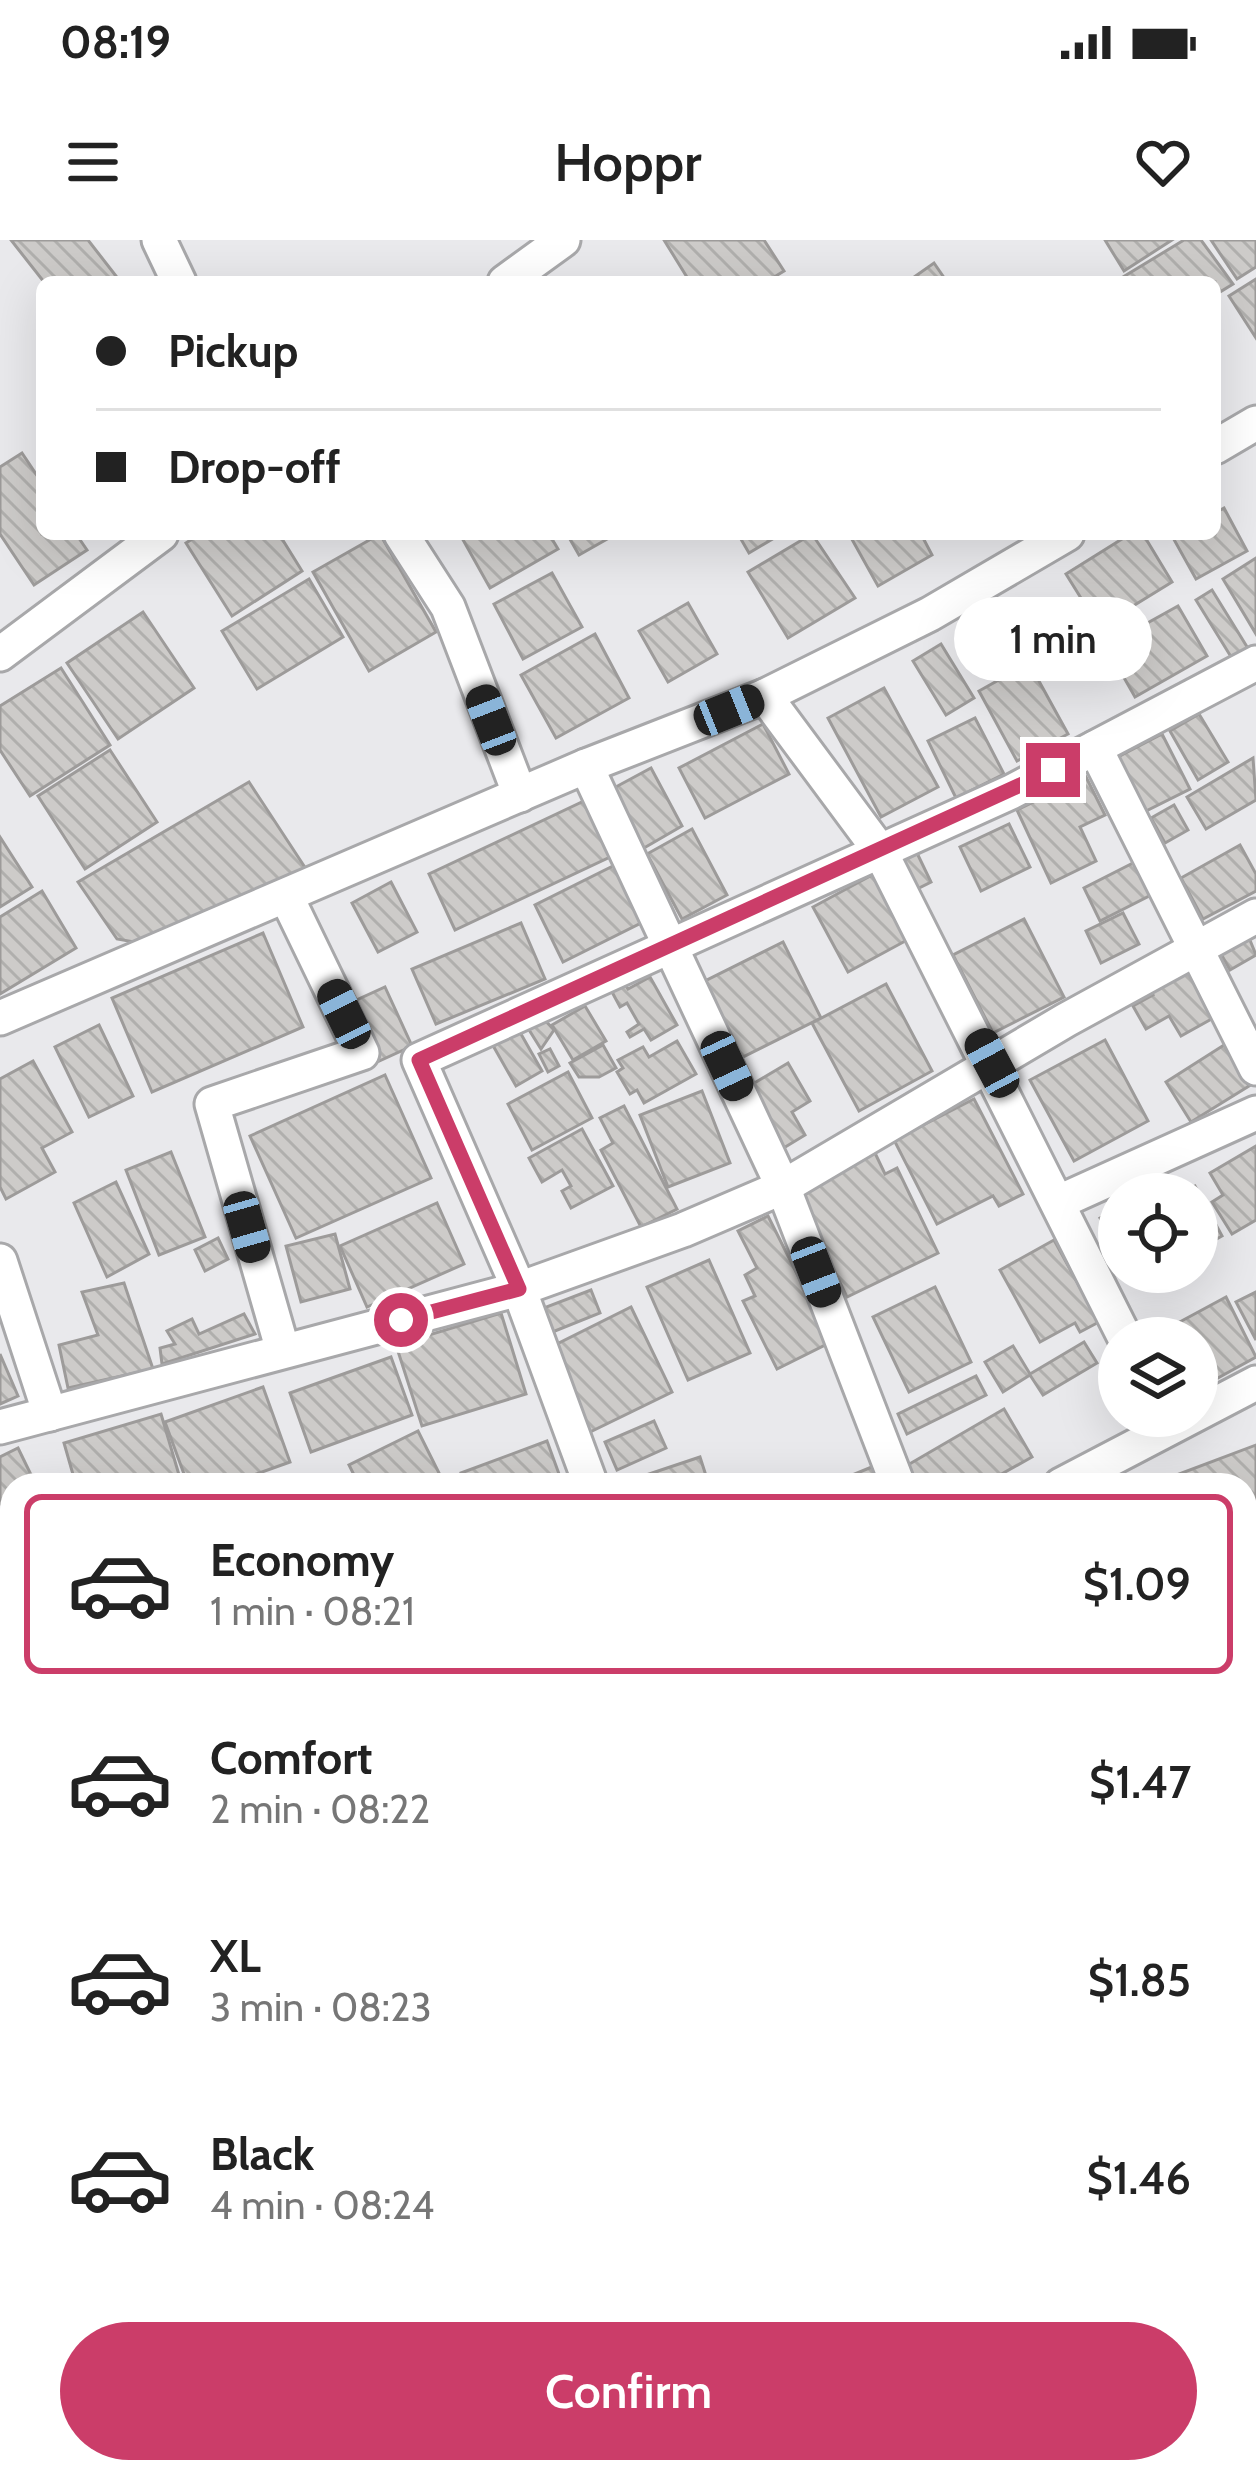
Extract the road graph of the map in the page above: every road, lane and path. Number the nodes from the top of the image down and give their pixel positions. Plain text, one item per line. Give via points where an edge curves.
1 (159, 240) edge
2 (563, 240) edge
3 (512, 265) edge
4 (176, 276) edge
5 (1256, 423) edge
6 (1221, 444) edge
7 (153, 540) edge
8 (405, 540) edge
9 (1057, 540) edge
10 (0, 654) edge
11 (1256, 663) edge
12 (765, 696) junction
13 (1095, 748) junction
14 (586, 766) junction
15 (520, 795) junction
16 (880, 851) junction
17 (287, 898) junction
18 (1256, 916) edge
19 (670, 945) junction
20 (1196, 948) junction
21 (0, 1018) edge
22 (992, 1063) junction
23 (1256, 1067) edge
24 (1256, 1112) edge
25 (783, 1187) junction
26 (1059, 1202) junction
27 (0, 1261) edge
28 (519, 1289) junction
29 (1115, 1317) edge
30 (283, 1351) junction
31 (1256, 1383) edge
32 (1256, 1403) edge
33 (1218, 1405) edge
34 (1218, 1411) edge
35 (50, 1414) junction
36 (0, 1427) edge
37 (1143, 1437) edge
38 (587, 1473) edge
39 (893, 1473) edge
40 (1082, 1473) edge

1 - 4 street
2 - 3 street
5 - 6 street
7 - 10 street
8 - 15 street via 448,607
9 - 12 street
11 - 13 street
12 - 14 street
12 - 16 street
13 - 16 street
13 - 20 street
14 - 15 street
14 - 19 street
15 - 17 street
16 - 19 street
16 - 22 street
17 - 21 street
17 - 30 street via 362,1053 212,1104
18 - 20 street
19 - 25 street
19 - 28 street via 419,1060
20 - 22 street
20 - 23 street
22 - 25 street
22 - 26 street
24 - 26 street
25 - 28 street
25 - 39 street
26 - 29 street
27 - 35 street
28 - 30 street
28 - 38 street
30 - 35 street
31 - 33 street
32 - 34 street
35 - 36 street
37 - 40 street

